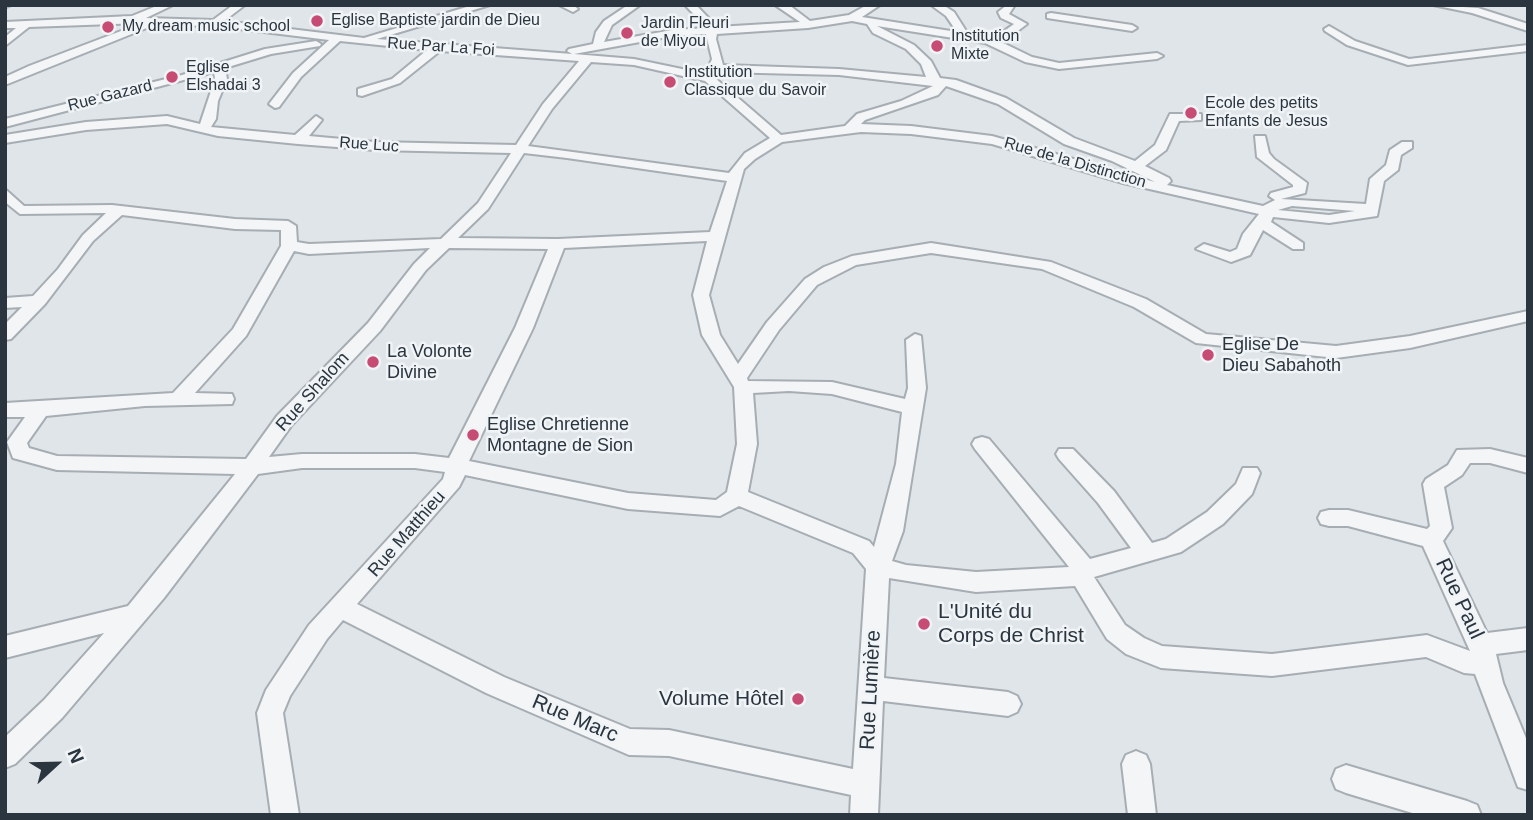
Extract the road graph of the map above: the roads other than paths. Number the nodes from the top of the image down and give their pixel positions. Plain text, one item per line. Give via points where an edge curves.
1 (168, 5) edge
2 (240, 5) edge
3 (485, 5) edge
4 (635, 5) edge
5 (690, 5) edge
6 (780, 5) edge
7 (875, 5) edge
8 (936, 5) edge
9 (1438, 5) edge
10 (1477, 5) edge
11 (1011, 7) edge
12 (421, 8) dead end
13 (1076, 8) dead end
14 (852, 13) junction
15 (1051, 16) junction
16 (1528, 16) edge
17 (135, 19) junction
18 (873, 21) junction
19 (155, 22) junction
20 (215, 23) junction
21 (414, 23) junction
22 (1519, 24) edge
23 (5, 25) edge
24 (25, 25) junction
25 (808, 25) junction
26 (1132, 28) dead end
27 (710, 29) junction
28 (1329, 29) dead end
29 (1008, 34) junction
30 (964, 37) junction
31 (337, 38) junction
32 (360, 40) junction
33 (988, 40) junction
34 (1528, 41) edge
35 (5, 43) edge
36 (439, 46) junction
37 (1528, 48) edge
38 (593, 52) junction
39 (1157, 56) dead end
40 (219, 67) junction
41 (713, 73) junction
42 (936, 81) junction
43 (5, 82) edge
44 (362, 92) dead end
45 (275, 104) dead end
46 (1197, 117) dead end
47 (316, 120) dead end
48 (5, 123) edge
49 (850, 128) junction
50 (203, 129) junction
51 (5, 139) edge
52 (298, 139) junction
53 (778, 139) junction
54 (1260, 139) dead end
55 (1407, 145) dead end
56 (5, 149) edge
57 (520, 149) junction
58 (1136, 167) junction
59 (734, 177) junction
60 (1179, 191) junction
61 (5, 193) edge
62 (1237, 203) junction
63 (118, 210) junction
64 (12, 211) edge
65 (1264, 216) junction
66 (716, 236) junction
67 (444, 243) junction
68 (558, 244) junction
69 (289, 246) junction
70 (1298, 246) dead end
71 (1204, 249) dead end
72 (39, 299) junction
73 (5, 303) edge
74 (1528, 316) edge
75 (5, 335) edge
76 (915, 340) dead end
77 (740, 382) junction
78 (225, 399) dead end
79 (178, 400) junction
80 (913, 408) junction
81 (5, 410) edge
82 (40, 410) junction
83 (982, 444) dead end
84 (1066, 454) dead end
85 (457, 466) junction
86 (1528, 466) edge
87 (252, 467) junction
88 (1250, 474) dead end
89 (737, 496) junction
90 (1329, 518) dead end
91 (1431, 540) junction
92 (1148, 555) junction
93 (878, 566) junction
94 (1083, 573) junction
95 (342, 608) junction
96 (134, 615) junction
97 (1528, 639) edge
98 (5, 647) edge
99 (1483, 650) junction
100 (871, 688) junction
101 (1008, 704) dead end
102 (5, 755) edge
103 (1136, 764) dead end
104 (1528, 777) edge
105 (1346, 779) dead end
106 (866, 785) junction
107 (285, 815) edge
108 (864, 815) edge
109 (1142, 815) edge
110 (1467, 815) edge

1 - 17 street
2 - 20 street
3 - 21 street
4 - 38 street, Rue Shalom via 608,23
5 - 27 street via 709,22
6 - 25 street
7 - 14 street
8 - 30 street via 950,14
9 - 22 street
10 - 22 street
11 - 29 street via 1003,12 1005,16 1022,24
12 - 21 street
13 - 15 street
14 - 18 street
14 - 25 street
15 - 26 street
15 - 29 street
16 - 22 street
17 - 19 street, Rue Par La Foi
17 - 24 street, Rue Par La Foi
18 - 30 street
18 - 42 street via 877,31 910,47 927,63
19 - 20 street, Rue Par La Foi
19 - 43 street
20 - 31 street, Rue Par La Foi
21 - 32 street
22 - 34 street
23 - 24 street, Rue Par La Foi
24 - 35 street
25 - 27 street
27 - 38 street
27 - 41 street via 718,59
28 - 37 street via 1351,43 1408,62
29 - 33 street
30 - 33 street
31 - 32 street, Rue Par La Foi
31 - 40 street, Rue Gazard via 269,51
31 - 45 street via 297,75
32 - 36 street, Rue Par La Foi
33 - 39 street via 1030,60 1059,66
36 - 38 street, Rue Par La Foi via 559,55
36 - 44 street via 396,81
38 - 41 street, Rue Par La Foi
38 - 57 street, Rue Shalom via 547,107
40 - 48 street, Rue Gazard
40 - 50 street via 221,79 211,119
41 - 42 street, Rue Par La Foi via 839,72
41 - 53 street
42 - 49 street via 940,86 934,92 861,117
42 - 58 street, Rue Par La Foi via 1002,101 1069,141
46 - 58 street via 1174,117 1161,147
47 - 52 street
49 - 53 street, Rue de la Distinction
49 - 60 street, Rue de la Distinction via 992,140
50 - 51 street, Rue Luc via 167,120
50 - 52 street, Rue Luc
51 - 56 street
52 - 57 street, Rue Luc via 419,149
53 - 59 street via 750,156
54 - 62 street via 1262,154 1295,179 1300,190
55 - 65 street via 1395,153 1393,167 1377,180 1374,206 1292,202 1276,204
57 - 59 street, Rue Luc
57 - 67 street, Rue Shalom via 483,206
58 - 60 street, Rue Par La Foi
59 - 66 street
60 - 62 street, Rue de la Distinction
61 - 64 street
62 - 65 street, Rue de la Distinction
63 - 64 street
63 - 69 street via 288,226
63 - 72 street
65 - 70 street
65 - 71 street via 1244,252 1236,257
66 - 68 street
66 - 77 street via 701,295 711,335
67 - 68 street
67 - 69 street via 309,250
67 - 87 street, Rue Shalom via 284,421
68 - 85 street, Rue Matthieu via 524,328
69 - 79 street via 240,332
72 - 73 street
72 - 75 street
74 - 77 street via 1410,342 1336,352 1202,339 1140,303 1045,265 931,248 852,261 811,282 773,326
76 - 80 street, Rue Lumière
77 - 80 street via 832,388
77 - 89 street via 747,444
78 - 79 street
79 - 82 street
80 - 93 street, Rue Lumière via 892,531
81 - 82 street
82 - 87 street via 18,442 20,453 57,463
83 - 94 street
84 - 92 street via 1106,497
85 - 87 street via 366,459
85 - 89 street via 628,501 720,508
85 - 95 street, Rue Matthieu via 452,482
86 - 91 street, Rue Paul via 1464,455 1455,470 1433,484 1441,528
87 - 96 street, Rue Shalom
88 - 92 street via 1245,488 1215,518 1173,547
89 - 93 street via 861,547
90 - 91 street via 1348,518
91 - 99 street, Rue Paul
92 - 94 street
93 - 94 street via 976,582
93 - 100 street, Rue Lumière
94 - 99 street via 1116,632 1161,657 1272,666 1427,646 1478,663
95 - 106 street, Rue Marc via 495,685 629,742 669,743
95 - 107 street, Rue Matthieu via 318,632 279,690 270,713
96 - 98 street
96 - 102 street, Rue Shalom via 53,709
97 - 99 street via 1493,642
99 - 104 street, Rue Paul via 1490,683
100 - 101 street
100 - 106 street, Rue Lumière
103 - 109 street
105 - 110 street
106 - 108 street, Rue Lumière

